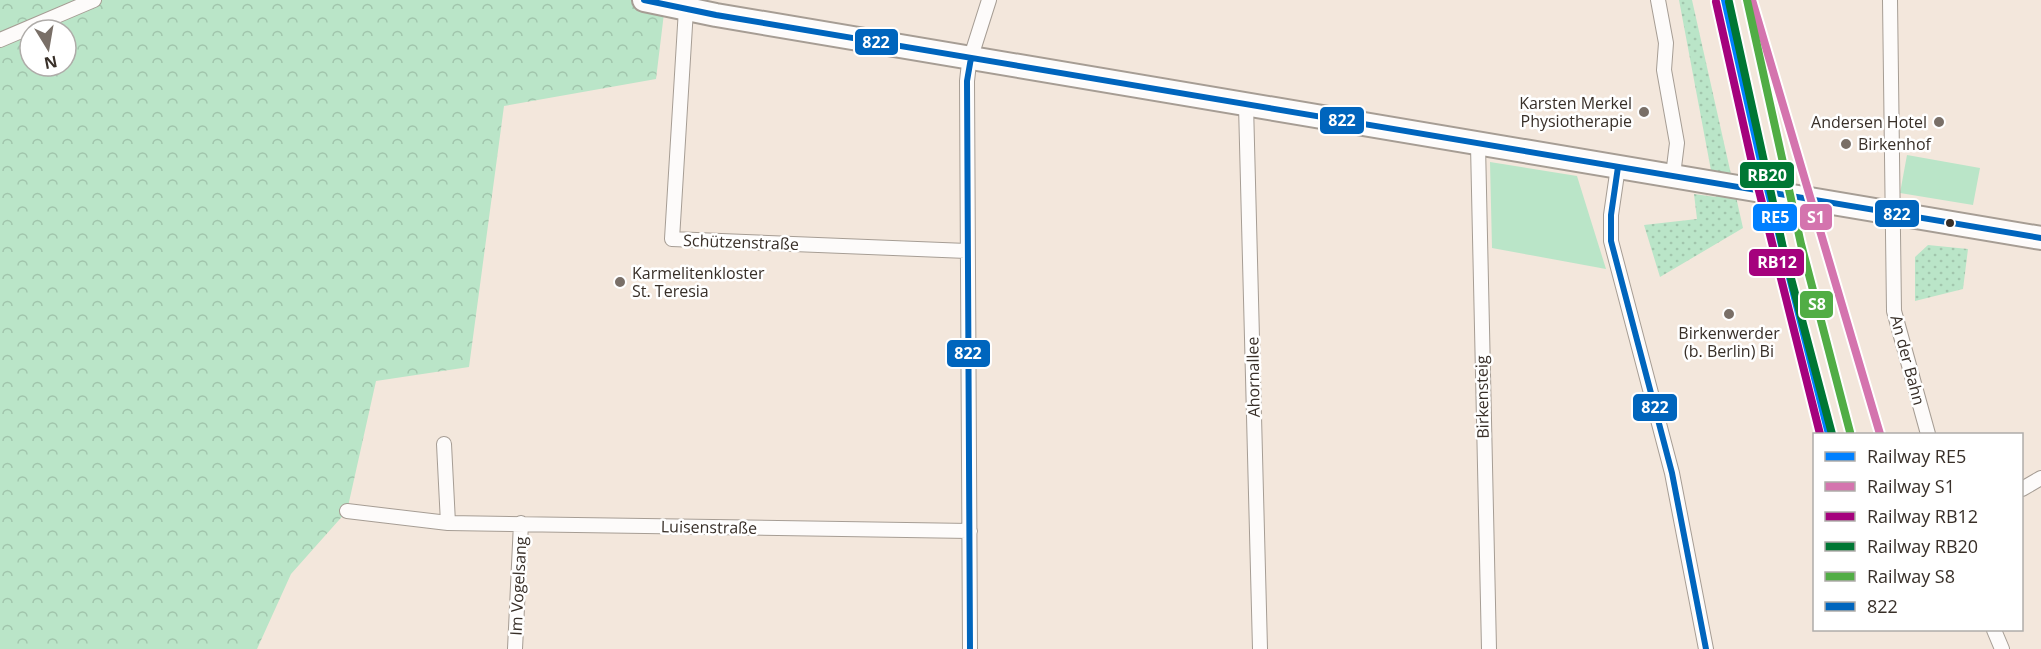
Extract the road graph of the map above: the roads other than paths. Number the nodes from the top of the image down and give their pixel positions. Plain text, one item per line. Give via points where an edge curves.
1 (94, 0) edge
2 (644, 0) edge
3 (989, 0) edge
4 (1658, 0) edge
5 (1890, 0) edge
6 (686, 9) junction
7 (0, 40) edge
8 (971, 58) junction
9 (1246, 105) junction
10 (1478, 145) junction
11 (1618, 167) junction
12 (1673, 175) junction
13 (1892, 213) junction
14 (2041, 238) edge
15 (967, 251) junction
16 (1927, 433) edge
17 (444, 444) dead end
18 (2041, 478) edge
19 (2023, 488) edge
20 (347, 511) dead end
21 (447, 523) junction
22 (521, 523) junction
23 (970, 531) junction
24 (1994, 631) edge
25 (515, 649) edge
26 (970, 649) edge
27 (1260, 649) edge
28 (1489, 649) edge
29 (1706, 649) edge
30 (2002, 649) edge

1 - 7 street
2 - 6 main road
3 - 8 street
4 - 12 street via 1666,43 1664,70 1677,143
5 - 13 street, An der Bahn
6 - 8 main road
6 - 15 street, Schützenstraße via 672,239
8 - 9 main road
8 - 15 street via 967,81
9 - 10 main road
9 - 27 street, Ahornallee
10 - 11 main road
10 - 28 street, Birkensteig
11 - 12 main road
11 - 29 street via 1611,241 1672,473
12 - 13 main road
13 - 14 main road
13 - 16 street, An der Bahn via 1894,311
15 - 23 street
17 - 21 street
18 - 19 street
20 - 21 street, Luisenstraße
21 - 22 street, Luisenstraße
22 - 23 street, Luisenstraße
22 - 25 street, Im Vogelsang
23 - 26 street
24 - 30 street

